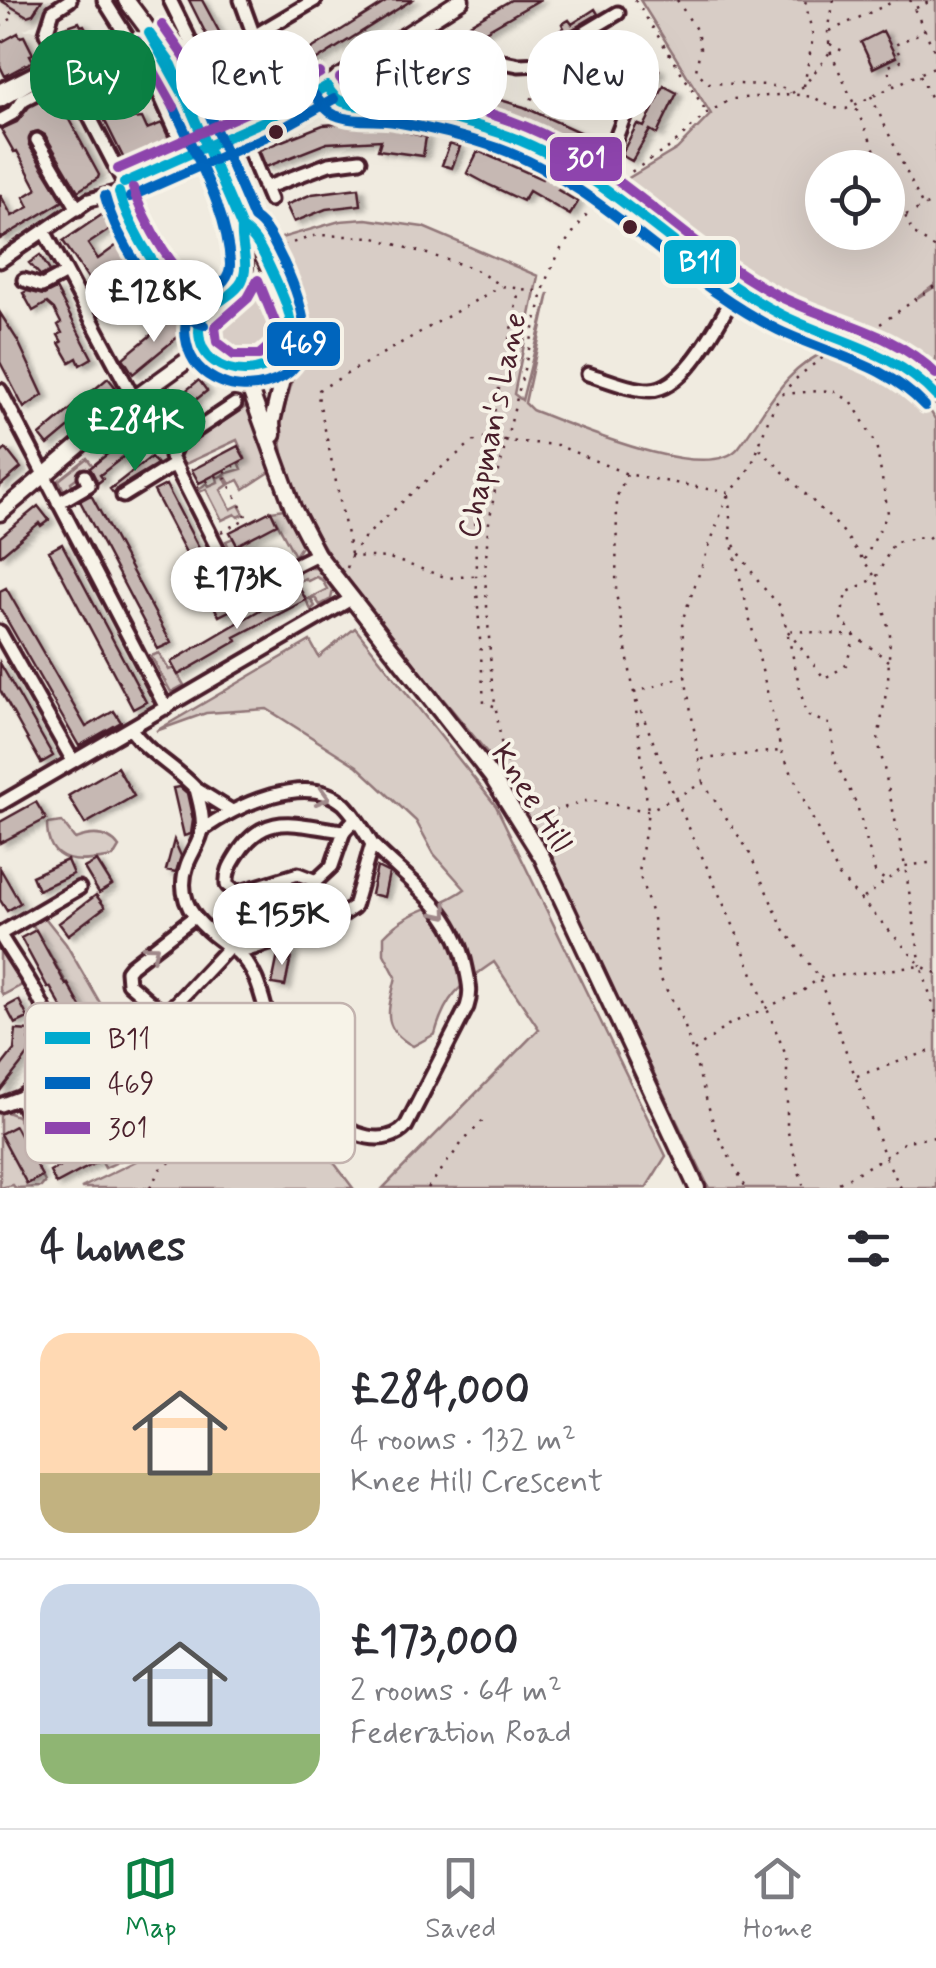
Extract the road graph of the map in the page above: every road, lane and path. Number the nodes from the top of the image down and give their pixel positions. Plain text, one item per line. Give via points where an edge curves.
1 (41, 0) edge
2 (70, 0) edge
3 (104, 0) edge
4 (126, 0) edge
5 (170, 0) edge
6 (242, 0) edge
7 (315, 0) edge
8 (461, 0) edge
9 (635, 0) edge
10 (677, 0) edge
11 (805, 0) edge
12 (834, 0) edge
13 (897, 0) edge
14 (910, 0) edge
15 (932, 0) edge
16 (915, 8) junction
17 (36, 9) dead end
18 (6, 12) dead end
19 (618, 13) dead end
20 (0, 26) edge
21 (46, 30) edge
22 (590, 30) edge
23 (926, 30) junction
24 (828, 32) junction
25 (828, 43) junction
26 (830, 52) junction
27 (844, 52) dead end
28 (936, 54) edge
29 (936, 66) edge
30 (919, 74) junction
31 (30, 75) edge
32 (30, 85) edge
33 (327, 86) junction
34 (804, 86) junction
35 (894, 86) junction
36 (0, 90) edge
37 (790, 94) junction
38 (30, 95) edge
39 (871, 96) junction
40 (0, 101) edge
41 (854, 104) junction
42 (527, 105) edge
43 (936, 110) edge
44 (706, 113) junction
45 (1, 120) edge
46 (86, 120) edge
47 (622, 120) edge
48 (234, 135) junction
49 (513, 138) junction
50 (37, 140) dead end
51 (875, 150) edge
52 (188, 154) joint
53 (360, 160) dead end
54 (618, 180) dead end
55 (603, 185) junction
56 (122, 187) junction
57 (936, 201) edge
58 (923, 207) junction
59 (78, 208) junction
60 (905, 216) edge
61 (905, 218) edge
62 (242, 228) junction
63 (44, 232) junction
64 (936, 249) edge
65 (272, 250) dead end
66 (0, 261) edge
67 (66, 273) junction
68 (24, 280) dead end
69 (501, 286) junction
70 (935, 288) edge
71 (237, 290) junction
72 (519, 290) junction
73 (738, 291) junction
74 (543, 292) junction
75 (282, 298) junction
76 (208, 310) junction
77 (857, 345) junction
78 (289, 348) junction
79 (203, 350) junction
80 (832, 352) dead end
81 (244, 372) junction
82 (588, 374) dead end
83 (0, 390) edge
84 (782, 394) junction
85 (936, 396) edge
86 (132, 401) junction
87 (235, 404) dead end
88 (490, 436) junction
89 (508, 441) junction
90 (760, 448) junction
91 (172, 459) junction
92 (276, 465) junction
93 (235, 466) dead end
94 (223, 473) junction
95 (627, 474) junction
96 (44, 475) junction
97 (85, 476) dead end
98 (187, 492) junction
99 (728, 493) junction
100 (124, 496) dead end
101 (58, 502) junction
102 (0, 513) edge
103 (211, 538) junction
104 (731, 540) junction
105 (936, 546) edge
106 (317, 554) junction
107 (351, 556) junction
108 (862, 563) junction
109 (476, 575) junction
110 (485, 575) junction
111 (876, 578) junction
112 (337, 581) junction
113 (351, 599) junction
114 (787, 630) junction
115 (0, 632) edge
116 (855, 636) junction
117 (889, 661) junction
118 (685, 676) junction
119 (634, 693) junction
120 (495, 706) junction
121 (166, 708) junction
122 (130, 728) junction
123 (781, 750) junction
124 (701, 759) junction
125 (73, 761) junction
126 (703, 783) junction
127 (196, 790) junction
128 (675, 797) junction
129 (0, 804) edge
130 (230, 810) junction
131 (648, 811) junction
132 (355, 819) junction
133 (202, 830) junction
134 (344, 831) junction
135 (372, 844) junction
136 (936, 862) edge
137 (905, 866) junction
138 (886, 880) junction
139 (316, 881) junction
140 (79, 888) dead end
141 (863, 898) junction
142 (194, 917) junction
143 (307, 931) junction
144 (0, 934) edge
145 (234, 950) junction
146 (921, 966) junction
147 (936, 973) edge
148 (819, 978) junction
149 (39, 1003) edge
150 (151, 1003) edge
151 (178, 1003) edge
152 (266, 1003) edge
153 (765, 1006) junction
154 (936, 1014) edge
155 (936, 1049) edge
156 (693, 1052) junction
157 (854, 1078) junction
158 (25, 1092) edge
159 (19, 1098) junction
160 (0, 1105) edge
161 (25, 1109) edge
162 (487, 1116) dead end
163 (355, 1131) edge
164 (936, 1137) edge
165 (884, 1157) junction
166 (170, 1163) edge
167 (150, 1188) edge
168 (428, 1188) edge
169 (698, 1188) edge
170 (746, 1188) edge
171 (804, 1188) edge
172 (830, 1188) edge
173 (900, 1188) edge

1 - 17 path
2 - 21 street via 53,11
3 - 52 street via 152,75
4 - 62 main road, bridge via 172,66
5 - 48 street
6 - 7 street via 254,36
8 - 33 main road
9 - 44 path
10 - 37 path via 697,31 696,71 709,83 768,85
11 - 34 path via 813,37
12 - 24 path
13 - 24 path
14 - 16 path
15 - 16 path
16 - 23 path
18 - 20 path via 8,21
19 - 22 street
23 - 28 path
23 - 35 path via 895,45 902,60 887,67
24 - 25 path
25 - 26 path
25 - 27 path
26 - 34 path
26 - 41 path
29 - 30 path
30 - 35 path
30 - 43 path
31 - 36 street
32 - 40 street
33 - 48 main road
33 - 49 street via 346,103 429,114
34 - 37 path
35 - 39 path
37 - 41 path via 840,110
37 - 44 path via 732,99
38 - 45 street
39 - 41 path
39 - 58 path
41 - 51 path
42 - 49 path
44 - 54 path via 674,145
46 - 56 street
47 - 55 street
48 - 53 street via 268,194 329,164
49 - 55 street
50 - 59 street
52 - 56 main road
55 - 73 street
55 - 74 path, Chapman's Lane via 561,249
56 - 59 street
56 - 76 main road via 124,207 153,256 181,296
57 - 58 path
58 - 60 path
59 - 63 street
61 - 64 path
62 - 71 main road via 246,263
62 - 75 main road, Knee Hill via 253,236
63 - 66 street
63 - 67 street
65 - 69 path via 317,234 372,237 474,268
67 - 68 street via 42,286
67 - 86 street
69 - 72 path
69 - 107 path via 317,391
70 - 77 path
71 - 75 main road
71 - 76 main road
72 - 74 path
72 - 88 path
73 - 77 street
73 - 82 street via 672,384 636,389
74 - 89 path, Chapman's Lane
75 - 78 main road, Knee Hill
76 - 79 main road via 199,332
77 - 85 street via 910,370
78 - 81 main road via 265,371
78 - 92 main road, Knee Hill via 272,422
79 - 81 main road via 218,364
79 - 86 main road
80 - 84 path
81 - 92 main road, Knee Hill
83 - 96 street
84 - 90 path
84 - 108 path via 832,390 852,402 876,444 888,513
86 - 91 path
86 - 96 main road
87 - 91 street via 177,444
88 - 89 path
88 - 107 path via 472,442 416,489
88 - 109 path via 475,507
89 - 95 path via 557,445
89 - 110 path, Chapman's Lane
90 - 99 path via 747,476
90 - 108 path via 842,529
91 - 98 street
91 - 100 street
92 - 106 main road, Knee Hill
93 - 94 path
94 - 98 path
94 - 103 path via 247,518
95 - 99 path
95 - 119 path via 617,496 616,593
96 - 101 street
96 - 102 main road
97 - 101 street via 88,486
98 - 103 street
99 - 104 path
99 - 118 path via 682,620
101 - 121 street
103 - 106 street via 234,582 245,587
104 - 114 path via 780,606
104 - 123 path
105 - 111 path via 928,536 894,542
106 - 112 main road, Knee Hill
107 - 109 path via 389,558 448,578
107 - 112 path
108 - 111 path
109 - 110 path
109 - 120 path via 484,703
110 - 120 path, Chapman's Lane
111 - 116 path via 846,593 840,619
111 - 117 path via 890,634
112 - 113 main road, Knee Hill
113 - 121 street
113 - 169 main road, Knee Hill via 492,776 542,857
114 - 116 path
114 - 116 path via 825,678 846,665
114 - 138 path via 806,715 832,725 834,759 857,806 876,872
115 - 125 street
116 - 117 path
117 - 137 path via 878,740
118 - 119 path
118 - 124 path
119 - 128 path
119 - 131 path
120 - 131 path, Chapman's Lane via 503,754 532,818 589,800
121 - 122 street
122 - 125 street
122 - 127 street
123 - 124 path
123 - 141 path via 839,876
124 - 126 path
125 - 129 street
126 - 128 path
126 - 148 path via 748,850 782,926
127 - 130 street
127 - 133 street
128 - 131 path
128 - 153 path
130 -> 132 street via 278,794 314,792 343,804
130 - 133 street
131 - 156 path via 640,873 659,976
132 - 134 street
132 - 135 street
133 - 142 street via 183,880
134 - 139 street via 332,866
134 - 139 street via 292,822 268,828 245,842 226,878 237,894 298,874
135 - 143 street via 354,907
135 -> 163 street via 454,928 470,988 406,1126 389,1138
136 - 137 path
137 - 138 path
137 - 146 path
138 - 141 path
139 - 143 street
140 - 144 street
141 - 146 path
142 - 145 street
150 -> 142 street via 132,989 127,971
143 - 145 street
144 - 149 street
145 - 151 street
145 - 152 street via 256,975
146 - 147 path
146 - 148 path
146 - 154 path
148 - 153 path
148 - 157 path
153 - 156 path
153 - 171 path via 787,1058 787,1129
155 - 157 path
156 - 170 path via 716,1132
157 - 165 path
158 - 159 street
159 - 160 street
159 - 161 street
162 - 168 path
164 - 165 path via 906,1140
165 - 172 path
165 - 173 path
166 - 167 path

